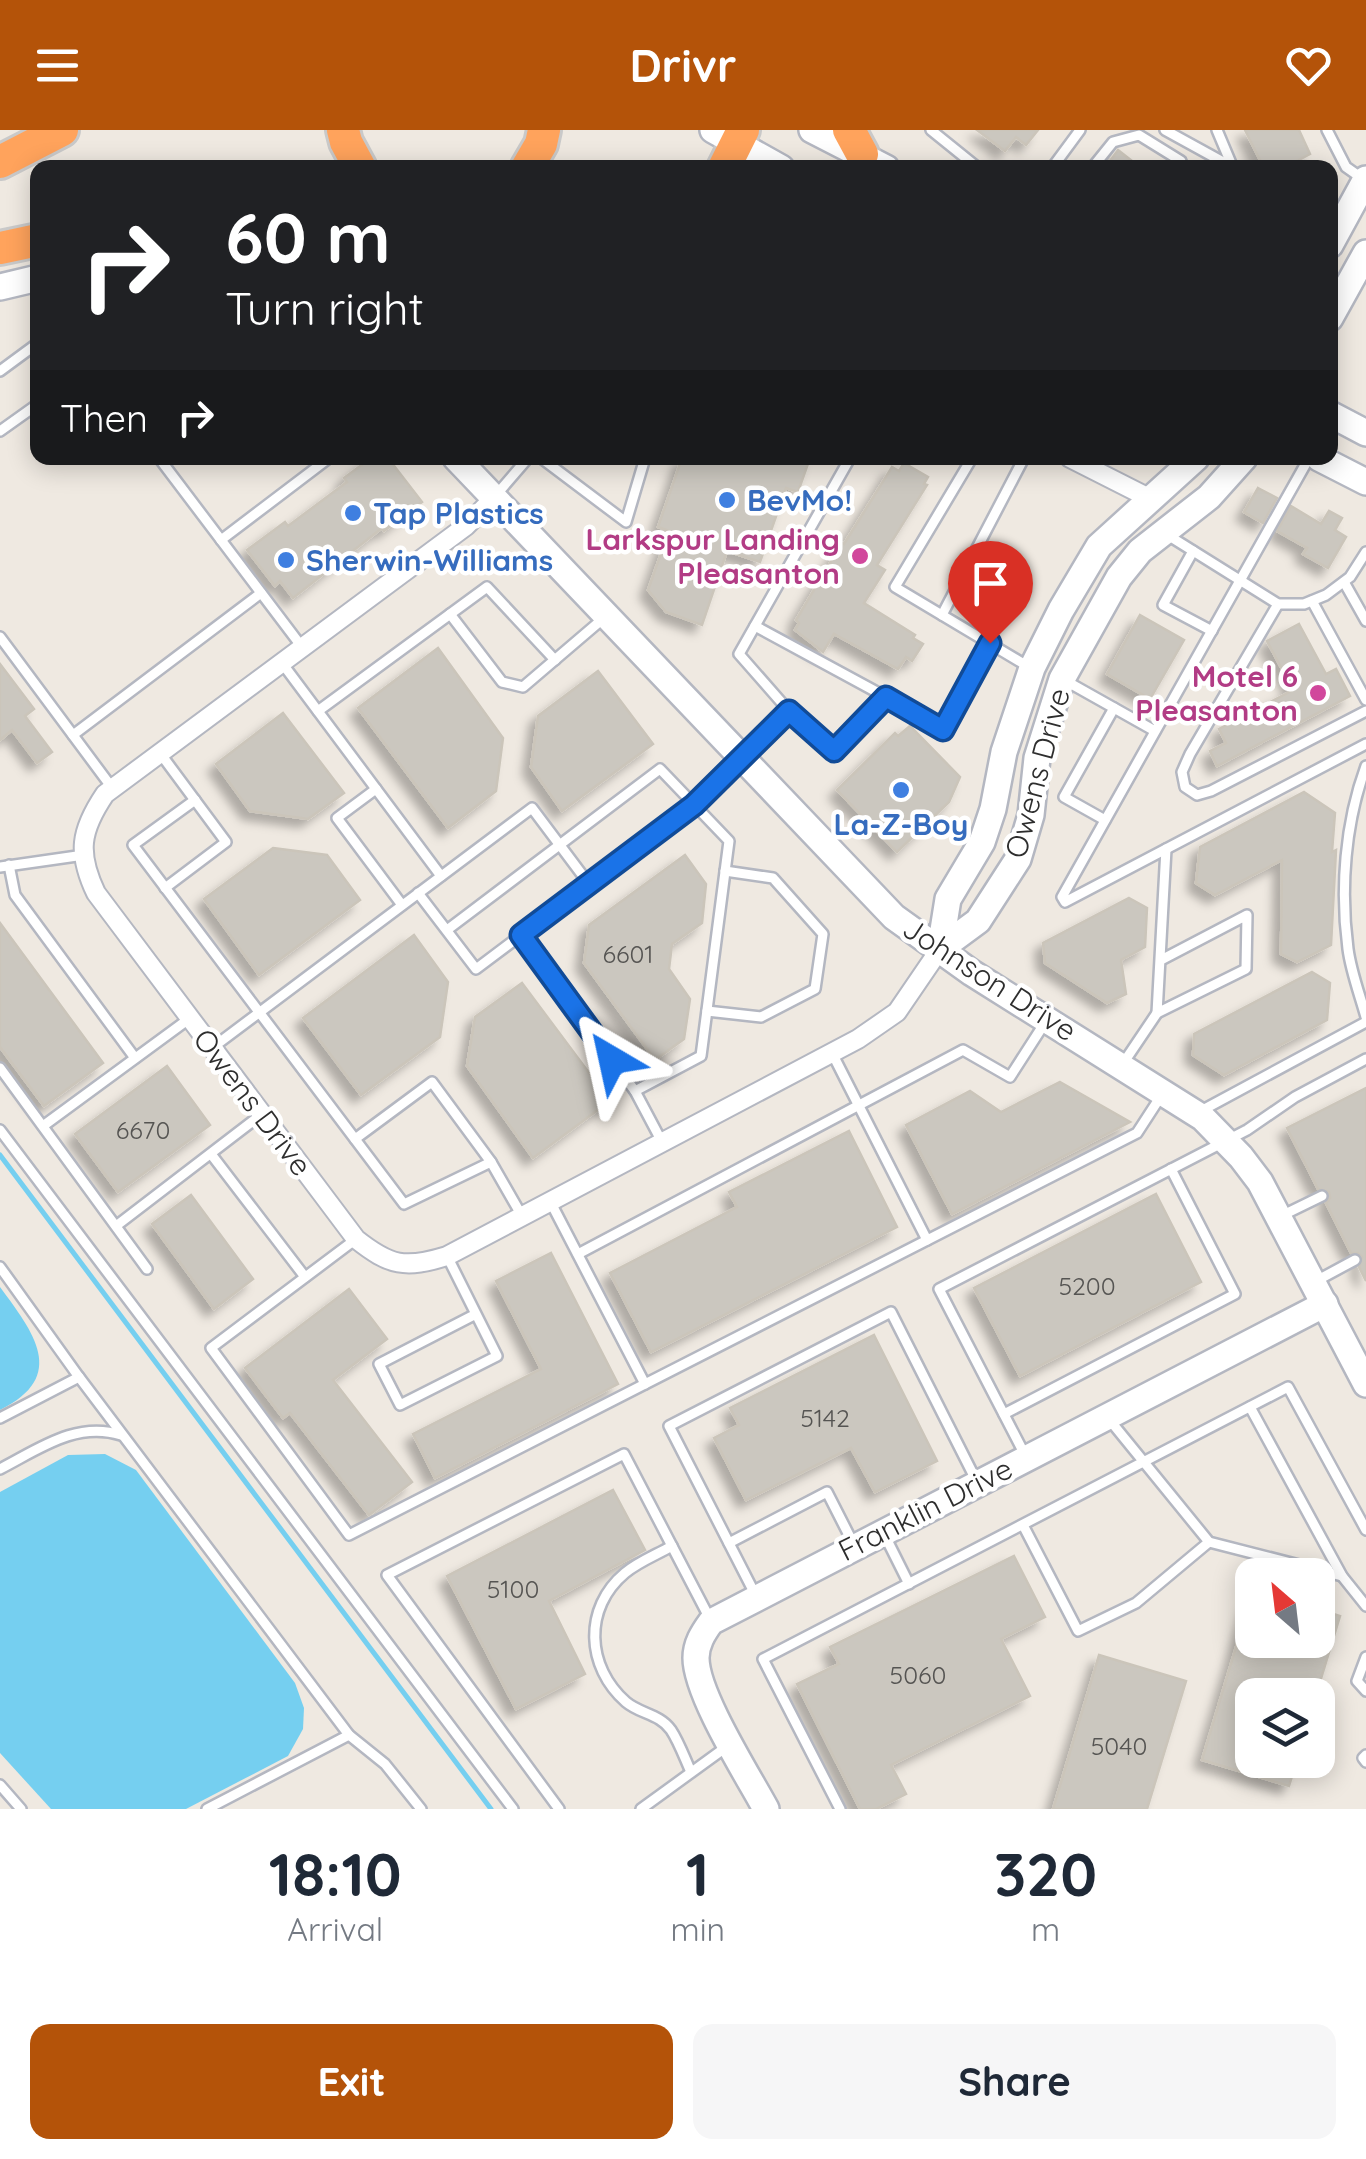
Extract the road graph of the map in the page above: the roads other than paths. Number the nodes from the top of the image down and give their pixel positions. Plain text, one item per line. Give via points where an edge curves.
1 (62, 130) edge
2 (344, 130) edge
3 (544, 130) edge
4 (812, 130) edge
5 (931, 130) edge
6 (1080, 130) edge
7 (1165, 130) edge
8 (1217, 130) edge
9 (1327, 130) edge
10 (729, 143) edge
11 (1194, 146) junction
12 (865, 150) edge
13 (356, 160) edge
14 (531, 160) edge
15 (764, 160) edge
16 (968, 160) edge
17 (1058, 160) edge
18 (1098, 160) edge
19 (1173, 160) edge
20 (1182, 160) edge
21 (1221, 160) edge
22 (1231, 160) edge
23 (0, 162) edge
24 (1366, 180) edge
25 (1338, 224) edge
26 (30, 242) edge
27 (0, 248) edge
28 (1366, 253) edge
29 (30, 280) edge
30 (1358, 286) edge
31 (0, 287) edge
32 (1338, 309) edge
33 (30, 349) edge
34 (0, 371) edge
35 (30, 410) edge
36 (0, 432) edge
37 (164, 465) edge
38 (321, 465) edge
39 (463, 465) edge
40 (522, 465) edge
41 (549, 465) edge
42 (644, 465) edge
43 (846, 465) edge
44 (965, 465) edge
45 (1020, 465) edge
46 (1087, 465) edge
47 (1188, 465) edge
48 (1238, 465) edge
49 (1305, 465) edge
50 (1332, 465) edge
51 (1366, 482) edge
52 (495, 497) junction
53 (1151, 499) junction
54 (1164, 532) junction
55 (221, 540) junction
56 (1193, 551) junction
57 (1366, 552) edge
58 (1240, 580) junction
59 (1344, 582) junction
60 (261, 593) junction
61 (1312, 601) junction
62 (1278, 604) junction
63 (450, 614) junction
64 (942, 615) junction
65 (607, 616) junction
66 (1366, 621) edge
67 (1054, 624) junction
68 (755, 626) junction
69 (1212, 631) junction
70 (0, 637) edge
71 (990, 643) junction
72 (303, 647) junction
73 (555, 660) junction
74 (282, 663) junction
75 (1032, 668) junction
76 (1062, 679) junction
77 (886, 697) junction
78 (1366, 700) edge
79 (1114, 708) junction
80 (1366, 710) edge
81 (789, 711) junction
82 (318, 712) junction
83 (1050, 718) junction
84 (1155, 731) junction
85 (73, 735) junction
86 (1366, 744) edge
87 (160, 753) junction
88 (742, 757) junction
89 (1366, 766) edge
90 (113, 789) junction
91 (376, 789) junction
92 (195, 800) junction
93 (694, 805) junction
94 (1105, 820) junction
95 (560, 845) junction
96 (1166, 849) junction
97 (84, 856) junction
98 (4, 866) edge
99 (725, 871) junction
100 (441, 876) junction
101 (589, 884) junction
102 (165, 888) junction
103 (418, 893) junction
104 (402, 905) junction
105 (447, 930) junction
106 (521, 935) junction
107 (940, 950) junction
108 (1162, 960) junction
109 (707, 1011) junction
110 (260, 1012) junction
111 (1157, 1014) junction
112 (190, 1018) junction
113 (1047, 1019) junction
114 (1366, 1019) edge
115 (212, 1048) junction
116 (832, 1053) junction
117 (135, 1058) junction
118 (1366, 1060) edge
119 (1122, 1065) junction
120 (0, 1068) edge
121 (635, 1091) junction
122 (1164, 1091) junction
123 (858, 1105) junction
124 (262, 1114) junction
125 (1196, 1114) junction
126 (43, 1126) junction
127 (0, 1130) edge
128 (356, 1139) junction
129 (1226, 1141) junction
130 (662, 1142) junction
131 (211, 1154) junction
132 (491, 1162) junction
133 (1171, 1169) junction
134 (1322, 1196) dead end
135 (550, 1202) junction
136 (522, 1216) junction
137 (1278, 1218) junction
138 (116, 1226) junction
139 (356, 1239) junction
140 (927, 1240) junction
141 (578, 1254) junction
142 (447, 1256) junction
143 (1355, 1260) dead end
144 (0, 1267) edge
145 (147, 1269) dead end
146 (304, 1278) junction
147 (1319, 1293) junction
148 (476, 1314) junction
149 (79, 1377) junction
150 (645, 1384) junction
151 (1366, 1384) edge
152 (1250, 1407) junction
153 (1004, 1414) junction
154 (1106, 1416) junction
155 (0, 1418) edge
156 (123, 1436) junction
157 (1026, 1458) junction
158 (1144, 1462) junction
159 (0, 1469) edge
160 (977, 1483) junction
161 (1023, 1525) junction
162 (1366, 1530) edge
163 (883, 1531) junction
164 (1208, 1542) junction
165 (729, 1543) junction
166 (672, 1546) junction
167 (854, 1546) junction
168 (1342, 1576) junction
169 (910, 1584) junction
170 (756, 1596) junction
171 (1366, 1606) edge
172 (711, 1622) junction
173 (1366, 1657) edge
174 (1366, 1692) edge
175 (349, 1736) junction
176 (731, 1743) junction
177 (691, 1772) junction
178 (0, 1786) edge
179 (21, 1809) edge
180 (208, 1809) edge
181 (421, 1809) edge
182 (513, 1809) edge
183 (560, 1809) edge
184 (641, 1809) edge
185 (766, 1809) edge
186 (840, 1809) edge

1 - 23 highway
2 - 13 highway
3 - 14 highway
4 - 12 street
5 - 16 lane
6 - 17 lane
7 - 11 lane
8 - 22 lane
9 - 24 lane via 1346,167
10 - 15 street
11 - 20 lane
11 - 21 lane
18 - 19 lane via 1113,142 1139,135
24 - 25 street
26 - 27 highway
28 - 30 street
29 - 31 street
30 - 32 street
33 - 34 lane
35 - 36 lane
37 - 55 lane
38 - 55 lane
39 - 52 street, Johnson Drive
40 - 52 lane
41 - 42 lane via 626,522
43 - 68 lane
44 - 64 lane via 894,587
45 - 64 lane
46 - 53 street
47 - 53 street, Owens Drive
48 - 54 street, Owens Drive
49 - 58 lane
50 - 51 street
52 - 65 street, Johnson Drive
52 - 72 street
53 - 67 street, Owens Drive via 1099,546
54 - 56 lane
54 - 76 street, Owens Drive via 1120,578
55 - 60 lane
56 - 58 lane
56 - 69 lane via 1163,604
57 - 59 lane
58 - 62 lane
58 - 69 lane
59 - 61 lane
59 - 66 lane
60 - 72 lane
60 - 85 lane
61 - 62 lane
61 - 78 lane
62 - 80 lane via 1190,754 1182,772 1185,787 1197,795 1211,792
63 - 73 lane via 486,587
63 - 73 lane via 502,682 524,687
63 - 82 lane
64 - 71 lane
65 - 73 lane
65 - 88 street, Johnson Drive
67 - 75 street, Owens Drive
67 - 76 street via 1049,660
68 - 77 lane
68 - 81 lane via 739,654
69 - 84 lane
70 - 85 lane
71 - 75 lane
71 - 77 lane via 943,730
72 - 74 street
74 - 82 lane
74 - 87 street
75 - 83 street via 1037,707
75 - 107 street, Owens Drive via 982,842 948,899
76 - 79 lane
76 - 83 street, Owens Drive
77 - 81 lane via 834,751
79 - 84 lane
79 - 94 lane via 1064,796
81 - 88 lane
82 - 91 lane
83 - 107 street, Owens Drive via 1018,860 978,922
84 - 94 lane
85 - 90 lane
86 - 96 lane
87 - 90 street
87 - 92 lane
88 - 93 lane
88 - 107 street, Johnson Drive via 894,917
89 - 114 lane via 1343,883 1348,952
90 - 97 street via 90,815
91 - 100 lane
91 - 104 lane via 338,818
92 - 102 lane via 226,842
92 - 102 lane via 134,845
93 - 95 lane via 660,769
93 - 99 lane via 729,841
93 - 101 lane
94 - 96 lane via 1065,902
95 - 100 lane via 532,808
95 - 101 lane
95 - 105 lane
96 - 108 lane
97 - 98 lane
97 - 112 street, Owens Drive via 96,893
98 - 117 lane via 14,894
99 - 109 lane
99 - 109 lane via 773,878 823,934 815,990 761,1018
100 - 103 lane
101 - 106 lane
102 - 110 lane
103 - 104 lane
103 - 105 lane
104 - 110 lane
105 - 106 lane via 476,969
106 - 121 lane
107 - 113 street, Johnson Drive
107 - 116 street, Owens Drive via 897,1012
108 - 111 lane
108 - 111 lane via 1247,915 1246,969
109 - 121 lane via 702,1056
110 - 115 lane
110 - 128 lane
111 - 119 lane
112 - 115 street, Owens Drive
112 - 117 lane
113 - 119 street, Johnson Drive
113 - 123 lane via 1010,1077 963,1050
114 - 125 lane
115 - 124 street, Owens Drive
116 - 123 lane
116 - 130 street, Owens Drive
117 - 126 lane
118 - 129 lane
119 - 122 street, Johnson Drive
120 - 126 lane
121 - 130 lane
122 - 125 street, Johnson Drive
122 - 140 lane via 1136,1133
123 - 140 lane
123 - 141 lane
124 - 131 lane
124 - 139 street, Owens Drive
125 - 129 street, Johnson Drive
126 - 138 lane
127 - 182 lane
128 - 132 lane via 404,1204
128 - 132 lane via 432,1082
129 - 133 lane
129 - 137 street, Johnson Drive via 1260,1182
130 - 135 street, Owens Drive
131 - 138 lane
131 - 146 lane
132 - 136 lane
133 - 153 lane via 1235,1294
133 - 153 lane via 938,1290
134 - 137 lane
135 - 136 street, Owens Drive
135 - 141 lane
136 - 142 street, Owens Drive
137 - 147 street, Johnson Drive
138 - 145 lane
139 - 142 street, Owens Drive via 398,1265
139 - 146 lane
140 - 150 lane
141 - 150 lane
142 - 148 lane
143 - 147 lane
144 - 149 lane
146 - 150 lane via 211,1348 349,1535
147 - 151 street, Johnson Drive
147 - 154 street, Franklin Drive
148 - 148 lane via 497,1356 400,1405 379,1364
149 - 155 lane
149 - 156 lane
152 - 158 lane
152 - 162 lane via 1288,1388
152 - 168 lane
153 - 157 lane
154 - 157 street, Franklin Drive
154 - 158 lane
156 - 159 lane via 76,1432
156 - 175 lane
157 - 160 street, Franklin Drive
158 - 161 lane
158 - 164 lane
160 - 163 street, Franklin Drive
160 - 165 lane via 891,1312 668,1426
161 - 164 lane via 1078,1631 1136,1603
161 - 169 lane
163 - 167 street, Franklin Drive
163 - 169 lane
164 - 168 lane
165 - 167 lane via 827,1492
165 - 170 lane
166 - 172 lane
166 - 177 lane via 627,1571 607,1593 596,1620 595,1652 601,1672 629,1705 671,1730
166 - 183 lane via 624,1454 387,1575
167 - 170 street, Franklin Drive
168 - 171 lane
169 - 186 lane via 763,1660
170 - 172 street, Franklin Drive
172 - 176 street via 700,1639 697,1669
173 - 174 lane via 1357,1681
175 - 180 lane
175 - 181 lane via 385,1764
176 - 177 lane
176 - 185 street
177 - 184 lane
178 - 179 lane

